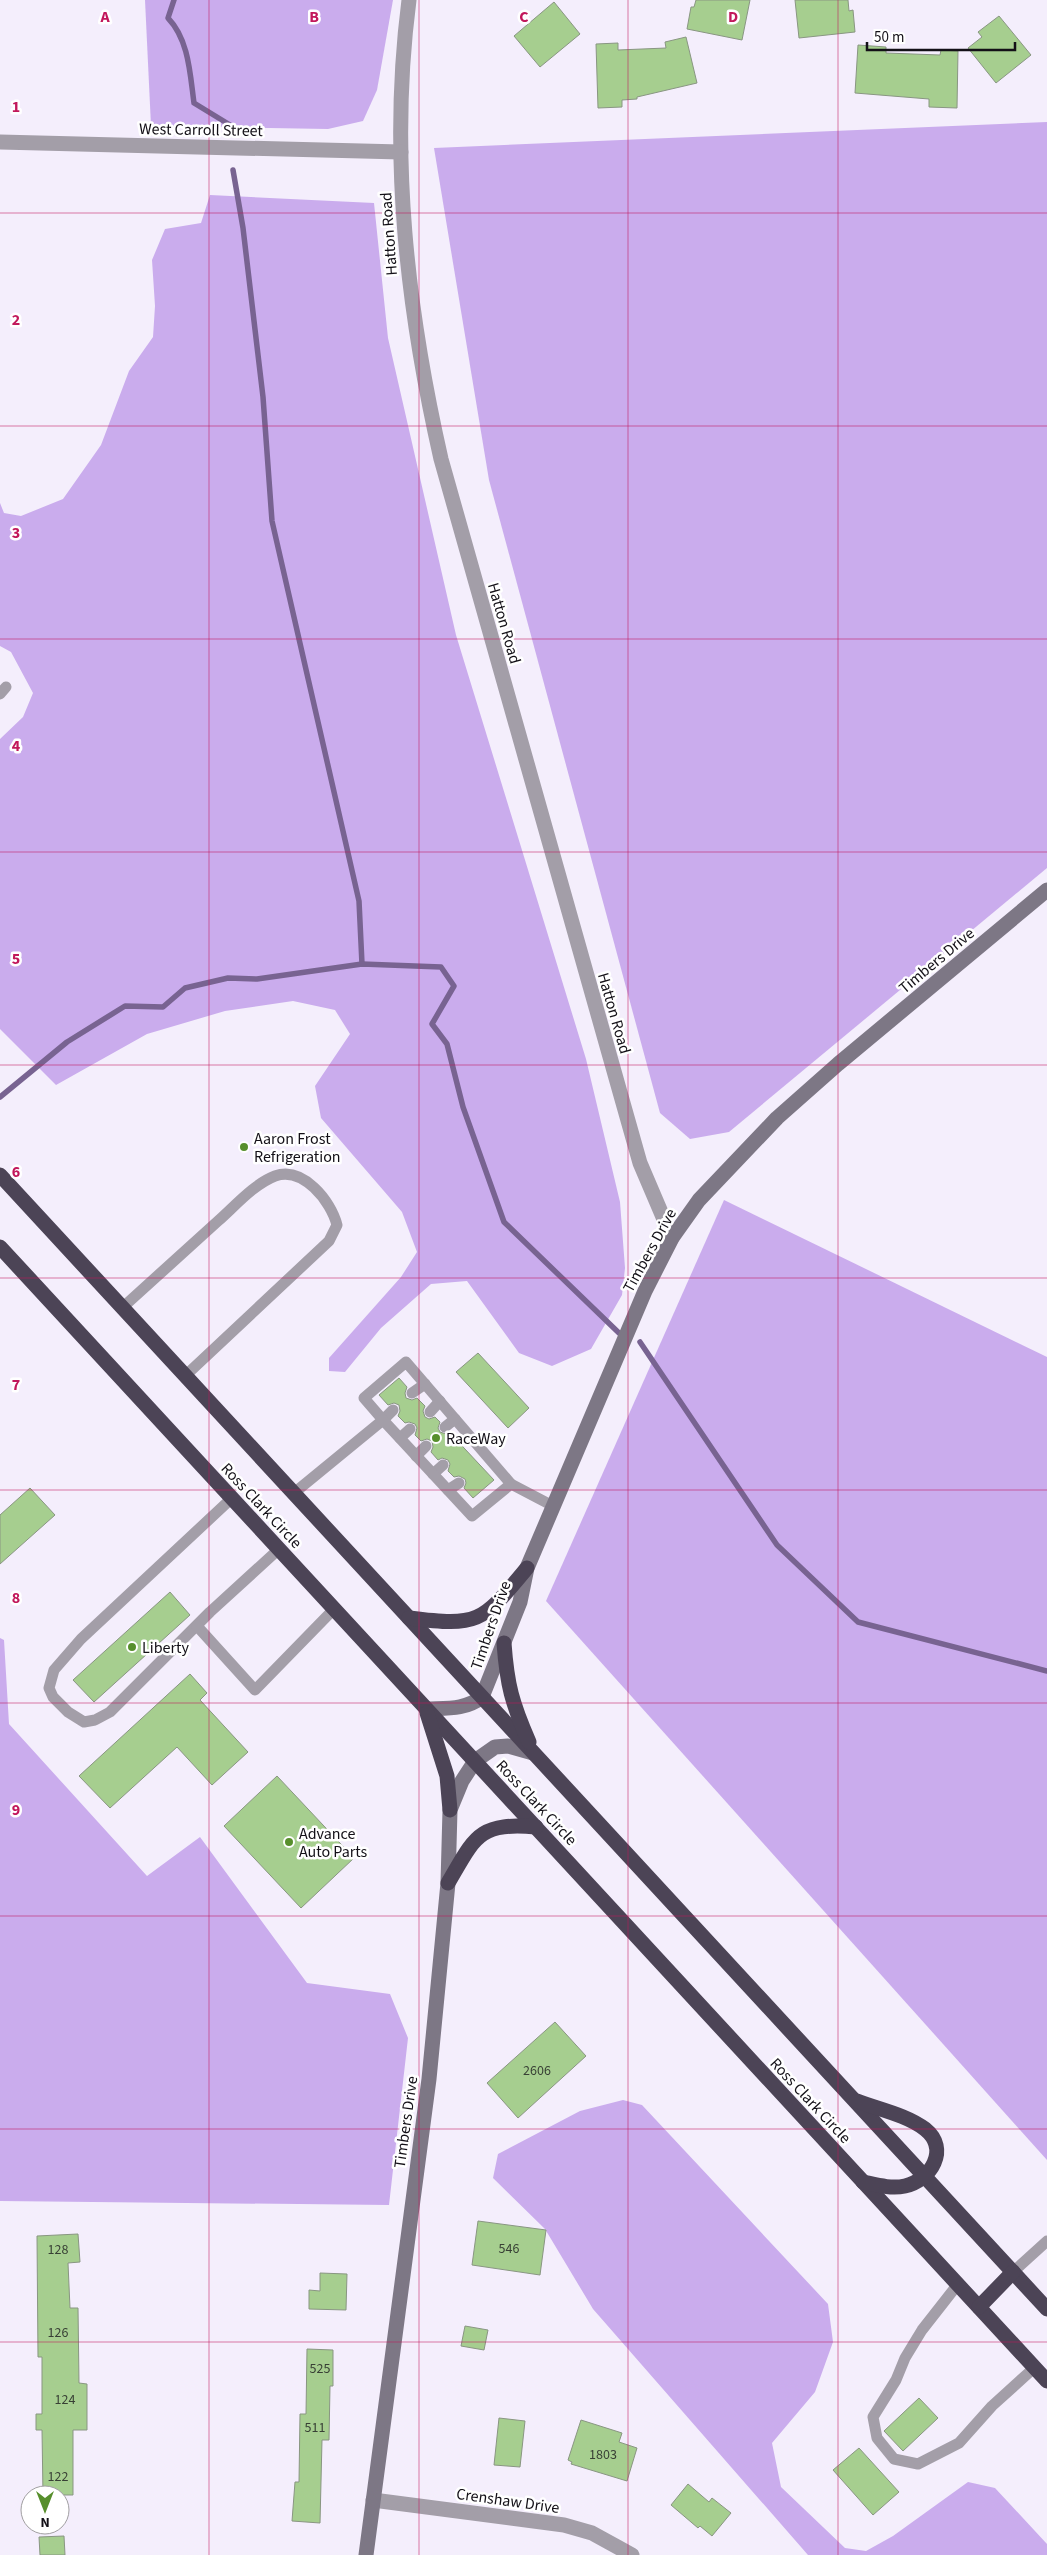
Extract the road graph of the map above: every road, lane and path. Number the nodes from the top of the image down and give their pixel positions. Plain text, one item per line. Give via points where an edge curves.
1 (409, 0) edge
2 (0, 142) edge
3 (402, 152) junction
4 (1047, 890) edge
5 (0, 1175) edge
6 (672, 1238) junction
7 (0, 1248) edge
8 (122, 1308) junction
9 (185, 1376) junction
10 (425, 1384) junction
11 (412, 1393) dead end
12 (440, 1401) junction
13 (393, 1410) dead end
14 (430, 1412) dead end
15 (455, 1419) junction
16 (383, 1420) junction
17 (445, 1427) dead end
18 (410, 1429) dead end
19 (400, 1438) junction
20 (472, 1439) junction
21 (426, 1446) dead end
22 (463, 1447) dead end
23 (416, 1456) junction
24 (443, 1465) dead end
25 (433, 1474) junction
26 (459, 1483) dead end
27 (511, 1484) junction
28 (448, 1490) junction
29 (294, 1493) junction
30 (232, 1498) junction
31 (553, 1506) junction
32 (279, 1549) junction
33 (527, 1568) junction
34 (334, 1609) junction
35 (409, 1618) junction
36 (197, 1626) junction
37 (504, 1643) junction
38 (482, 1697) junction
39 (426, 1709) junction
40 (534, 1753) junction
41 (475, 1761) junction
42 (450, 1810) junction
43 (536, 1827) junction
44 (448, 1883) junction
45 (853, 2099) junction
46 (926, 2177) junction
47 (863, 2182) junction
48 (1047, 2241) edge
49 (1013, 2272) junction
50 (958, 2284) junction
51 (979, 2307) junction
52 (1047, 2309) edge
53 (1034, 2368) junction
54 (1047, 2381) edge
55 (373, 2500) junction
56 (366, 2555) edge
57 (632, 2555) edge

1 - 3 street, Hatton Road
2 - 3 street, West Carroll Street
3 - 6 street, Hatton Road via 404,228 415,331 441,459 640,1163
4 - 6 street, Timbers Drive via 777,1118 699,1200
5 - 8 highway, Ross Clark Circle
6 - 31 street, Timbers Drive via 645,1291
7 - 30 highway, Ross Clark Circle
8 - 9 highway, Ross Clark Circle
8 - 9 lane via 230,1210 275,1176 294,1175 303,1179 325,1200 334,1212 337,1225 329,1241
9 - 29 highway, Ross Clark Circle
10 - 11 lane
10 - 12 lane
10 - 16 lane via 406,1362 364,1398
12 - 14 lane
12 - 15 lane
13 - 16 lane
15 - 17 lane
15 - 20 lane
16 - 19 lane
16 - 29 lane
18 - 19 lane
19 - 23 lane
20 - 22 lane
20 - 27 lane via 485,1462
21 - 23 lane
23 - 25 lane
24 - 25 lane
25 - 28 lane
26 - 28 lane
27 - 28 lane via 472,1516
27 - 31 lane
29 - 35 highway, Ross Clark Circle
30 - 32 highway, Ross Clark Circle
30 - 36 lane via 81,1639 54,1670 50,1688 53,1697 84,1722 95,1720 110,1712
31 - 33 street, Timbers Drive
32 - 34 highway, Ross Clark Circle
32 - 36 lane
33 - 35 highway via 496,1605 481,1616 449,1623
33 - 37 street, Timbers Drive via 520,1602
34 - 36 lane via 255,1690
34 - 39 highway, Ross Clark Circle
35 - 38 highway, Ross Clark Circle
37 - 38 street, Timbers Drive
37 - 40 highway via 512,1703
38 - 39 street via 472,1705 458,1708
38 - 40 highway, Ross Clark Circle
39 - 41 highway, Ross Clark Circle
39 - 42 highway via 447,1776
40 - 41 street, Timbers Drive via 508,1746 496,1748
40 - 45 highway, Ross Clark Circle
41 - 42 street, Timbers Drive
41 - 43 highway, Ross Clark Circle
42 - 44 street, Timbers Drive
43 - 44 highway via 510,1825 490,1829 474,1839
43 - 47 highway, Ross Clark Circle
44 - 55 street, Timbers Drive via 429,2079
45 - 46 highway, Ross Clark Circle
45 - 46 highway via 926,2130 937,2149 936,2161
46 - 47 highway via 906,2186 884,2187
46 - 49 highway, Ross Clark Circle
47 - 50 highway, Ross Clark Circle
48 - 49 lane
49 - 51 highway
49 - 52 highway, Ross Clark Circle
50 - 51 highway, Ross Clark Circle
50 - 53 lane via 922,2330 873,2417 876,2438 894,2458 918,2464 959,2443 992,2406
51 - 53 highway, Ross Clark Circle
53 - 54 highway, Ross Clark Circle
55 - 56 street, Timbers Drive
55 - 57 street, Crenshaw Drive via 564,2525 592,2532

